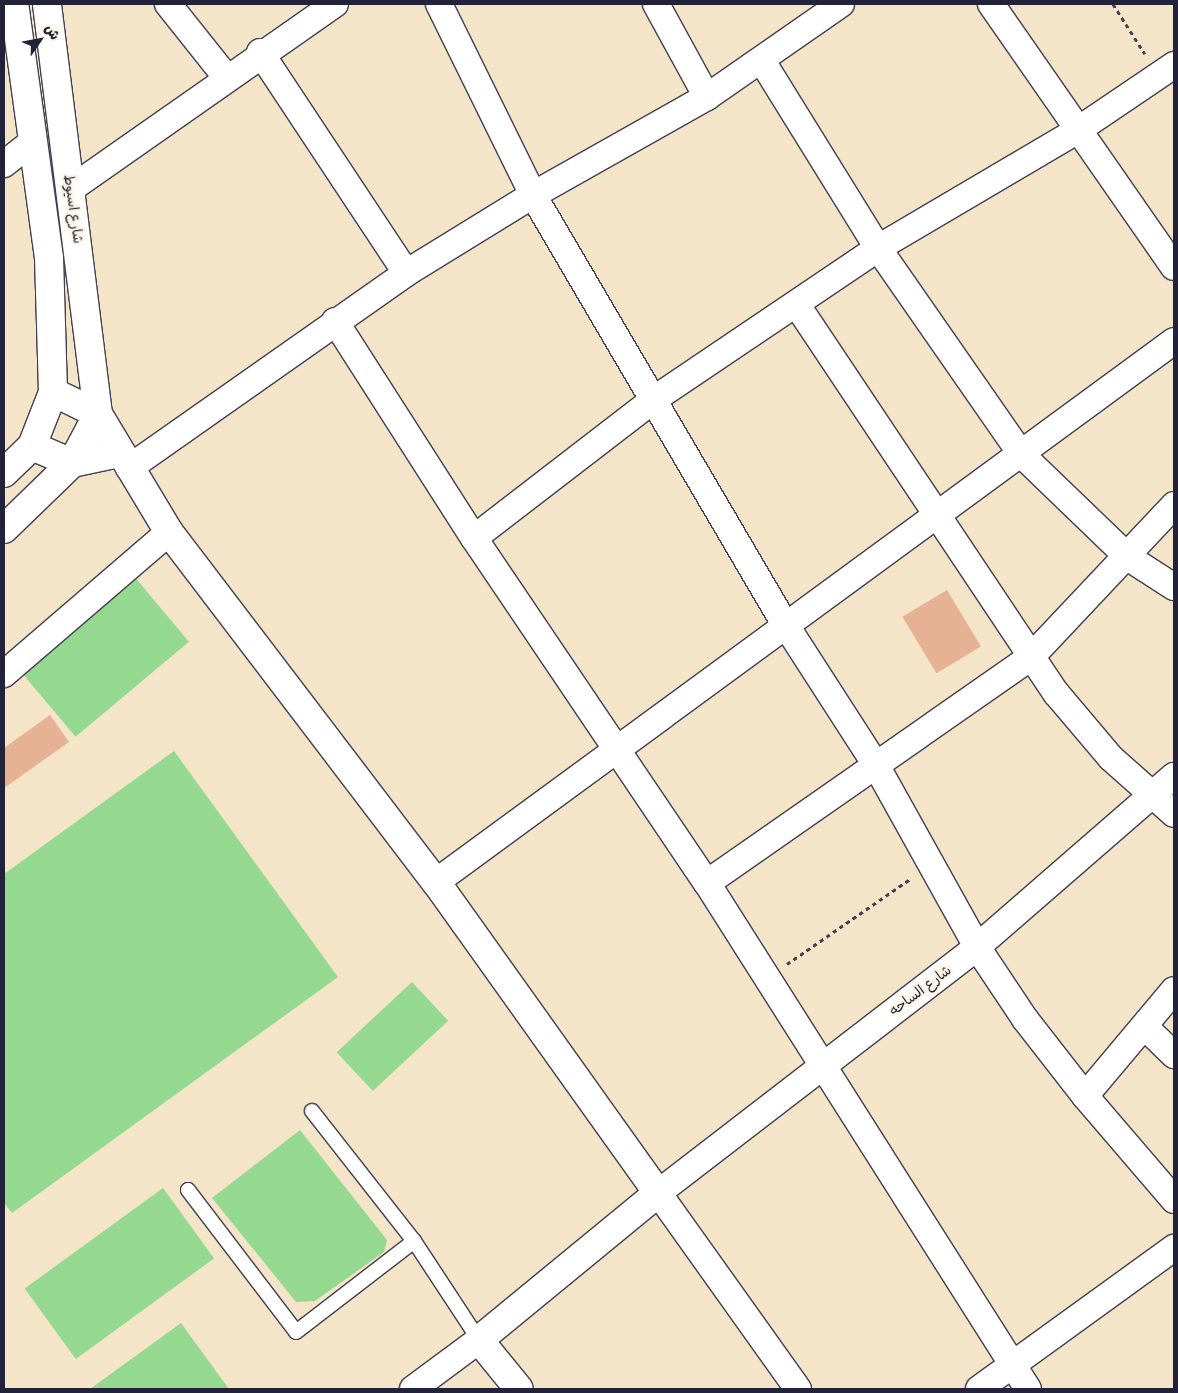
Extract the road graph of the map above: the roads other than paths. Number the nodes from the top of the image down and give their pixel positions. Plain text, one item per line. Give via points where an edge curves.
1 (14, 4) edge
2 (47, 4) edge
3 (168, 4) edge
4 (335, 4) edge
5 (439, 4) edge
6 (656, 4) edge
7 (841, 4) edge
8 (991, 4) edge
9 (260, 52) junction
10 (762, 61) junction
11 (1167, 70) edge
12 (226, 77) junction
13 (707, 98) junction
14 (1078, 130) junction
15 (32, 142) junction
16 (4, 164) edge
17 (72, 188) junction
18 (533, 195) junction
19 (878, 248) junction
20 (1174, 267) edge
21 (406, 274) junction
22 (797, 305) junction
23 (335, 321) junction
24 (1174, 341) edge
25 (53, 392) junction
26 (653, 400) junction
27 (98, 414) junction
28 (32, 446) junction
29 (1022, 455) junction
30 (124, 460) junction
31 (72, 463) junction
32 (4, 473) edge
33 (1174, 505) edge
34 (939, 516) junction
35 (4, 529) edge
36 (169, 532) junction
37 (474, 538) junction
38 (1129, 558) junction
39 (1174, 587) edge
40 (785, 624) junction
41 (1031, 658) junction
42 (4, 674) edge
43 (617, 746) junction
44 (877, 767) junction
45 (1174, 776) edge
46 (1152, 797) junction
47 (1174, 814) edge
48 (436, 882) junction
49 (707, 884) junction
50 (977, 947) junction
51 (1174, 990) edge
52 (1144, 1026) junction
53 (1174, 1055) edge
54 (821, 1066) junction
55 (1085, 1096) junction
56 (312, 1111) dead end
57 (188, 1190) dead end
58 (658, 1193) junction
59 (1174, 1200) edge
60 (414, 1240) junction
61 (1174, 1248) edge
62 (479, 1340) junction
63 (1010, 1364) junction
64 (413, 1389) edge
65 (519, 1389) edge
66 (798, 1389) edge
67 (979, 1389) edge
68 (1028, 1389) edge

1 - 15 street
2 - 17 street, شارع اسيوط
3 - 12 street
4 - 9 street
5 - 18 street
6 - 13 street
7 - 10 street
8 - 14 street
9 - 12 street
9 - 21 street
10 - 13 street
10 - 19 street
11 - 14 street
12 - 17 street
13 - 18 street
14 - 19 street
14 - 20 street
15 - 16 street
15 - 25 street via 49,258
17 - 27 street, شارع اسيوط
18 - 21 street
18 - 26 street
19 - 22 street
19 - 29 street
21 - 23 street
22 - 26 street
22 - 34 street
23 - 30 street
23 - 37 street
24 - 29 street
25 - 27 street
25 - 28 street
26 - 37 street
26 - 40 street
27 - 30 street
27 - 31 street
28 - 31 street
28 - 32 street
29 - 34 street
29 - 38 street
30 - 31 street
30 - 36 street
31 - 35 street
33 - 38 street
34 - 40 street
34 - 41 street
36 - 42 street
36 - 48 street
37 - 43 street
38 - 39 street
38 - 41 street
40 - 43 street
40 - 44 street
41 - 44 street
41 - 46 street via 1085,730
43 - 48 street
43 - 49 street
44 - 49 street
44 - 50 street
45 - 46 street, شارع الساحه
46 - 47 street
46 - 50 street, شارع الساحه
48 - 58 street
49 - 54 street
50 - 54 street, شارع الساحه
50 - 55 street via 1025,1019
51 - 52 street
52 - 53 street
52 - 55 street
54 - 58 street, شارع الساحه
54 - 63 street
55 - 59 street
56 - 60 lane
57 - 60 lane via 296,1332
58 - 62 street
58 - 66 street
60 - 62 lane
61 - 63 street
62 - 64 street
62 - 65 street
63 - 67 street
63 - 68 street

